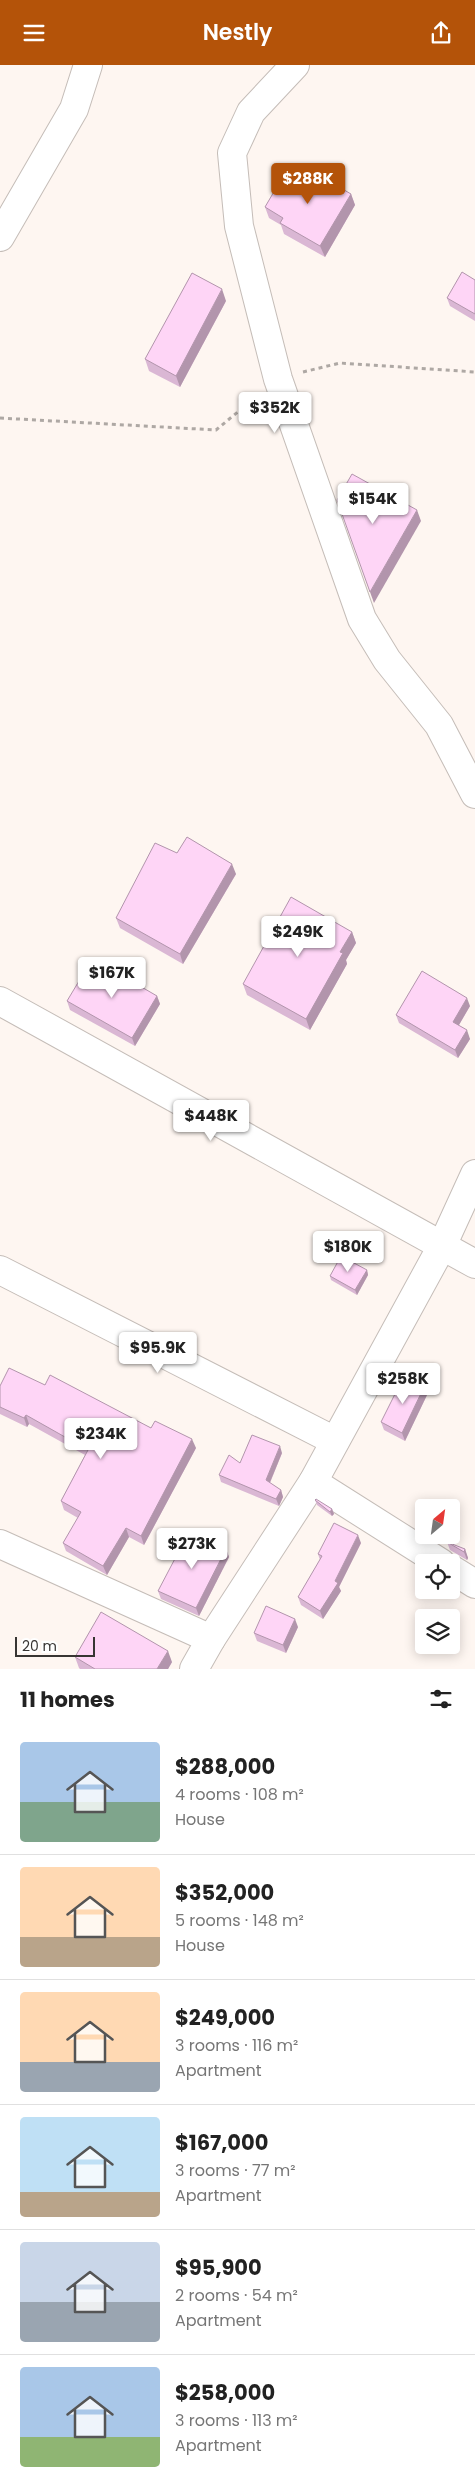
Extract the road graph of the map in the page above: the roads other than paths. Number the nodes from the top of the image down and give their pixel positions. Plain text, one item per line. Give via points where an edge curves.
1 (88, 65) edge
2 (295, 65) edge
3 (0, 237) edge
4 (475, 794) edge
5 (0, 1001) edge
6 (475, 1174) edge
7 (442, 1246) junction
8 (475, 1264) edge
9 (0, 1269) edge
10 (335, 1441) junction
11 (312, 1482) junction
12 (0, 1544) edge
13 (427, 1554) edge
14 (460, 1575) edge
15 (475, 1584) edge
16 (211, 1639) junction
17 (194, 1669) edge

1 - 3 street via 74,109
2 - 4 street via 251,112 232,153 238,226 278,379 362,619 387,660 439,725
5 - 7 street
6 - 7 street
7 - 8 street
7 - 10 street
9 - 10 street
10 - 11 street
11 - 13 street
11 - 16 street
12 - 16 street
14 - 15 street
16 - 17 street

